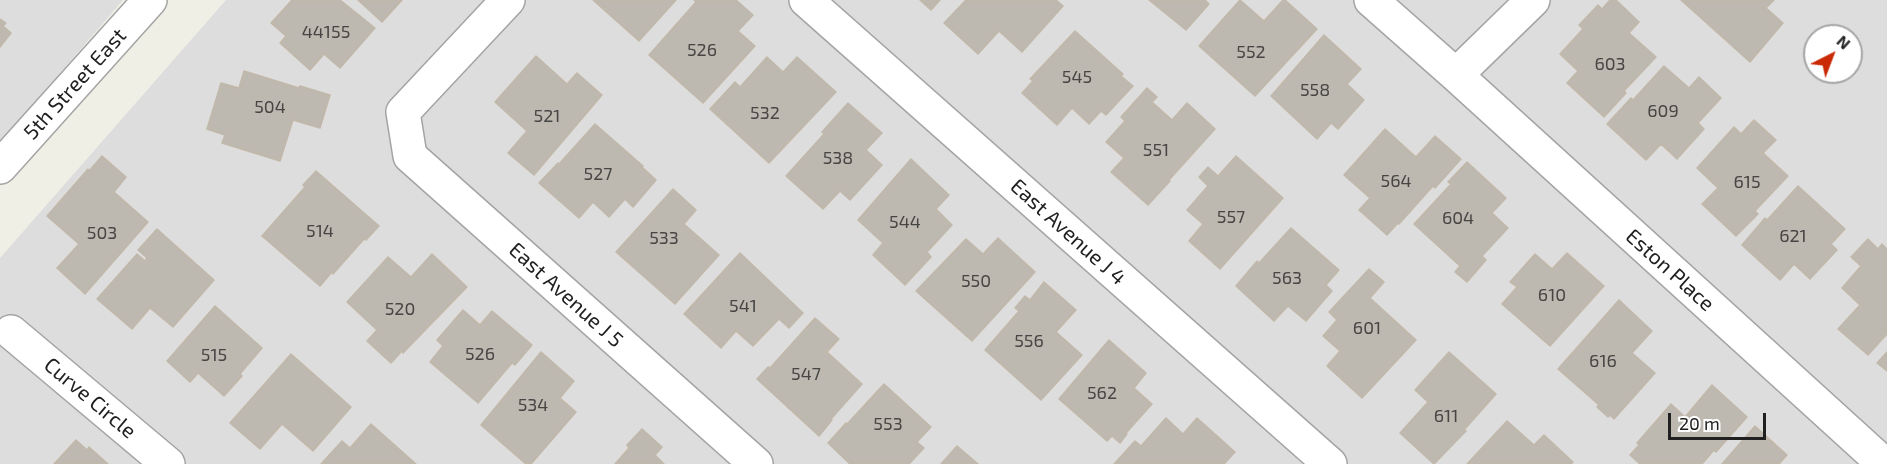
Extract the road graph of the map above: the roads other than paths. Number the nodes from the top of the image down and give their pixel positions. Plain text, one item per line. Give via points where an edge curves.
1 (150, 0) edge
2 (507, 0) edge
3 (806, 0) edge
4 (1371, 0) edge
5 (1533, 0) edge
6 (1456, 75) junction
7 (0, 167) edge
8 (12, 332) dead end
9 (168, 464) edge
10 (756, 464) edge
11 (1330, 464) edge
12 (1884, 464) edge

1 - 7 street, 5th Street East
2 - 10 street, East Avenue J 5 via 403,112 410,156
3 - 11 street, East Avenue J 4
4 - 6 street, Eston Place
5 - 6 street
6 - 12 street, Eston Place
8 - 9 street, Curve Circle

